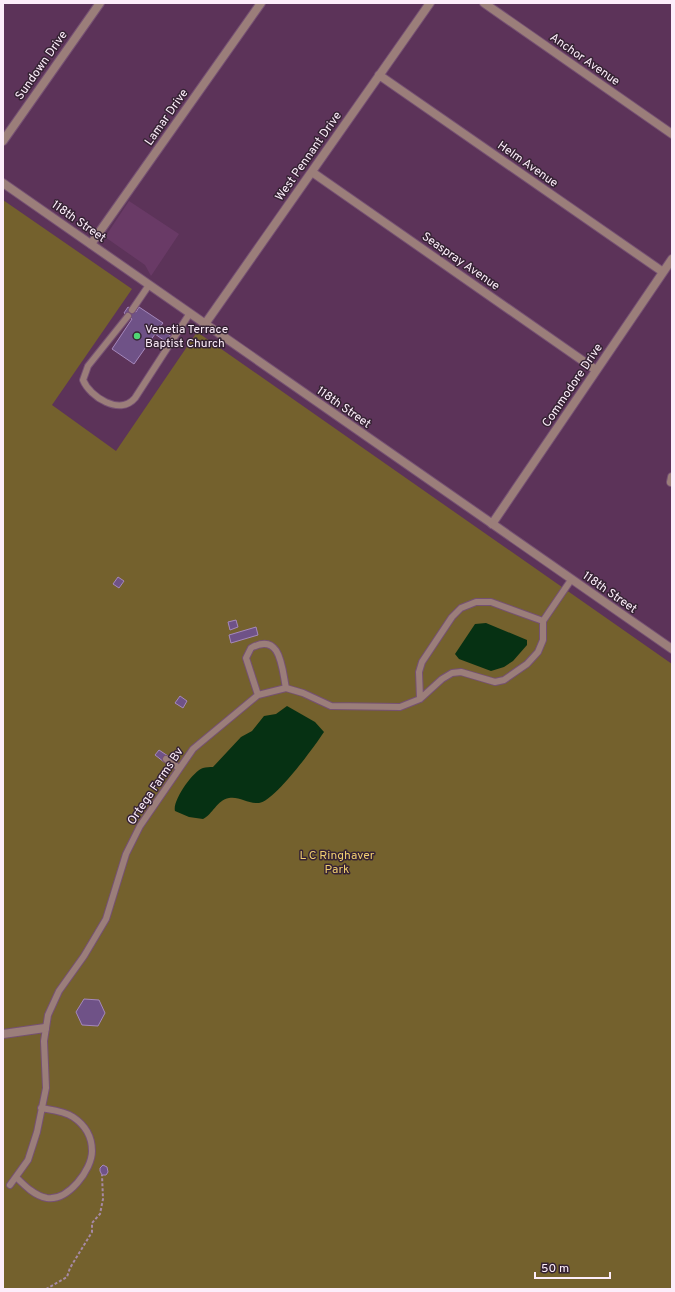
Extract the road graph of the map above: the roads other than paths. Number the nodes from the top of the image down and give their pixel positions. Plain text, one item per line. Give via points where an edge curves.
1 (100, 3) edge
2 (261, 3) edge
3 (430, 3) edge
4 (484, 3) edge
5 (380, 75) junction
6 (672, 134) edge
7 (3, 141) edge
8 (312, 172) junction
9 (3, 183) edge
10 (91, 244) junction
11 (672, 259) edge
12 (663, 272) junction
13 (149, 285) junction
14 (132, 310) dead end
15 (190, 313) junction
16 (128, 316) dead end
17 (205, 324) junction
18 (596, 370) junction
19 (492, 524) junction
20 (571, 580) junction
21 (543, 622) junction
22 (672, 649) edge
23 (286, 688) junction
24 (258, 695) junction
25 (420, 699) junction
26 (166, 759) dead end
27 (179, 768) junction
28 (45, 1028) junction
29 (3, 1034) edge
30 (42, 1108) junction
31 (16, 1178) junction
32 (10, 1185) dead end

1 - 7 street, Sundown Drive
2 - 10 street, Lamar Drive
3 - 5 street, West Pennant Drive
4 - 6 street, Anchor Avenue
5 - 8 street, West Pennant Drive
5 - 12 street, Helm Avenue
8 - 17 street, West Pennant Drive
8 - 18 street, Seaspray Avenue
9 - 10 street, 118th Street
10 - 13 street, 118th Street
11 - 12 street, Commodore Drive
12 - 18 street, Commodore Drive
13 - 14 lane
13 - 15 street, 118th Street
15 - 16 lane via 135,398 129,404 120,405 96,396 82,380 88,366
15 - 17 street, 118th Street
17 - 19 street, 118th Street
18 - 19 street, Commodore Drive
19 - 20 street, 118th Street
20 - 21 lane
20 - 22 street, 118th Street
21 - 25 lane, Ortega Farms Bv via 544,640 538,652 509,678 495,682 460,672 452,673
21 - 25 lane via 490,602 476,602 461,608 452,617 422,662 419,672
23 - 24 lane, Ortega Farms Bv
23 - 24 lane via 277,651 267,644 262,644 251,648 246,658
23 - 25 lane, Ortega Farms Bv via 304,692 338,707 400,707
24 - 27 lane, Ortega Farms Bv via 193,749
26 - 27 lane
27 - 28 lane, Ortega Farms Bv via 133,839 106,919 59,991
28 - 29 street
28 - 30 lane, Ortega Farms Bv via 46,1082
30 - 31 lane, Ortega Farms Bv via 34,1146
30 - 31 lane via 72,1116 82,1125 89,1137 91,1160 77,1182 67,1192 54,1198 39,1195
31 - 32 lane, Ortega Farms Bv

